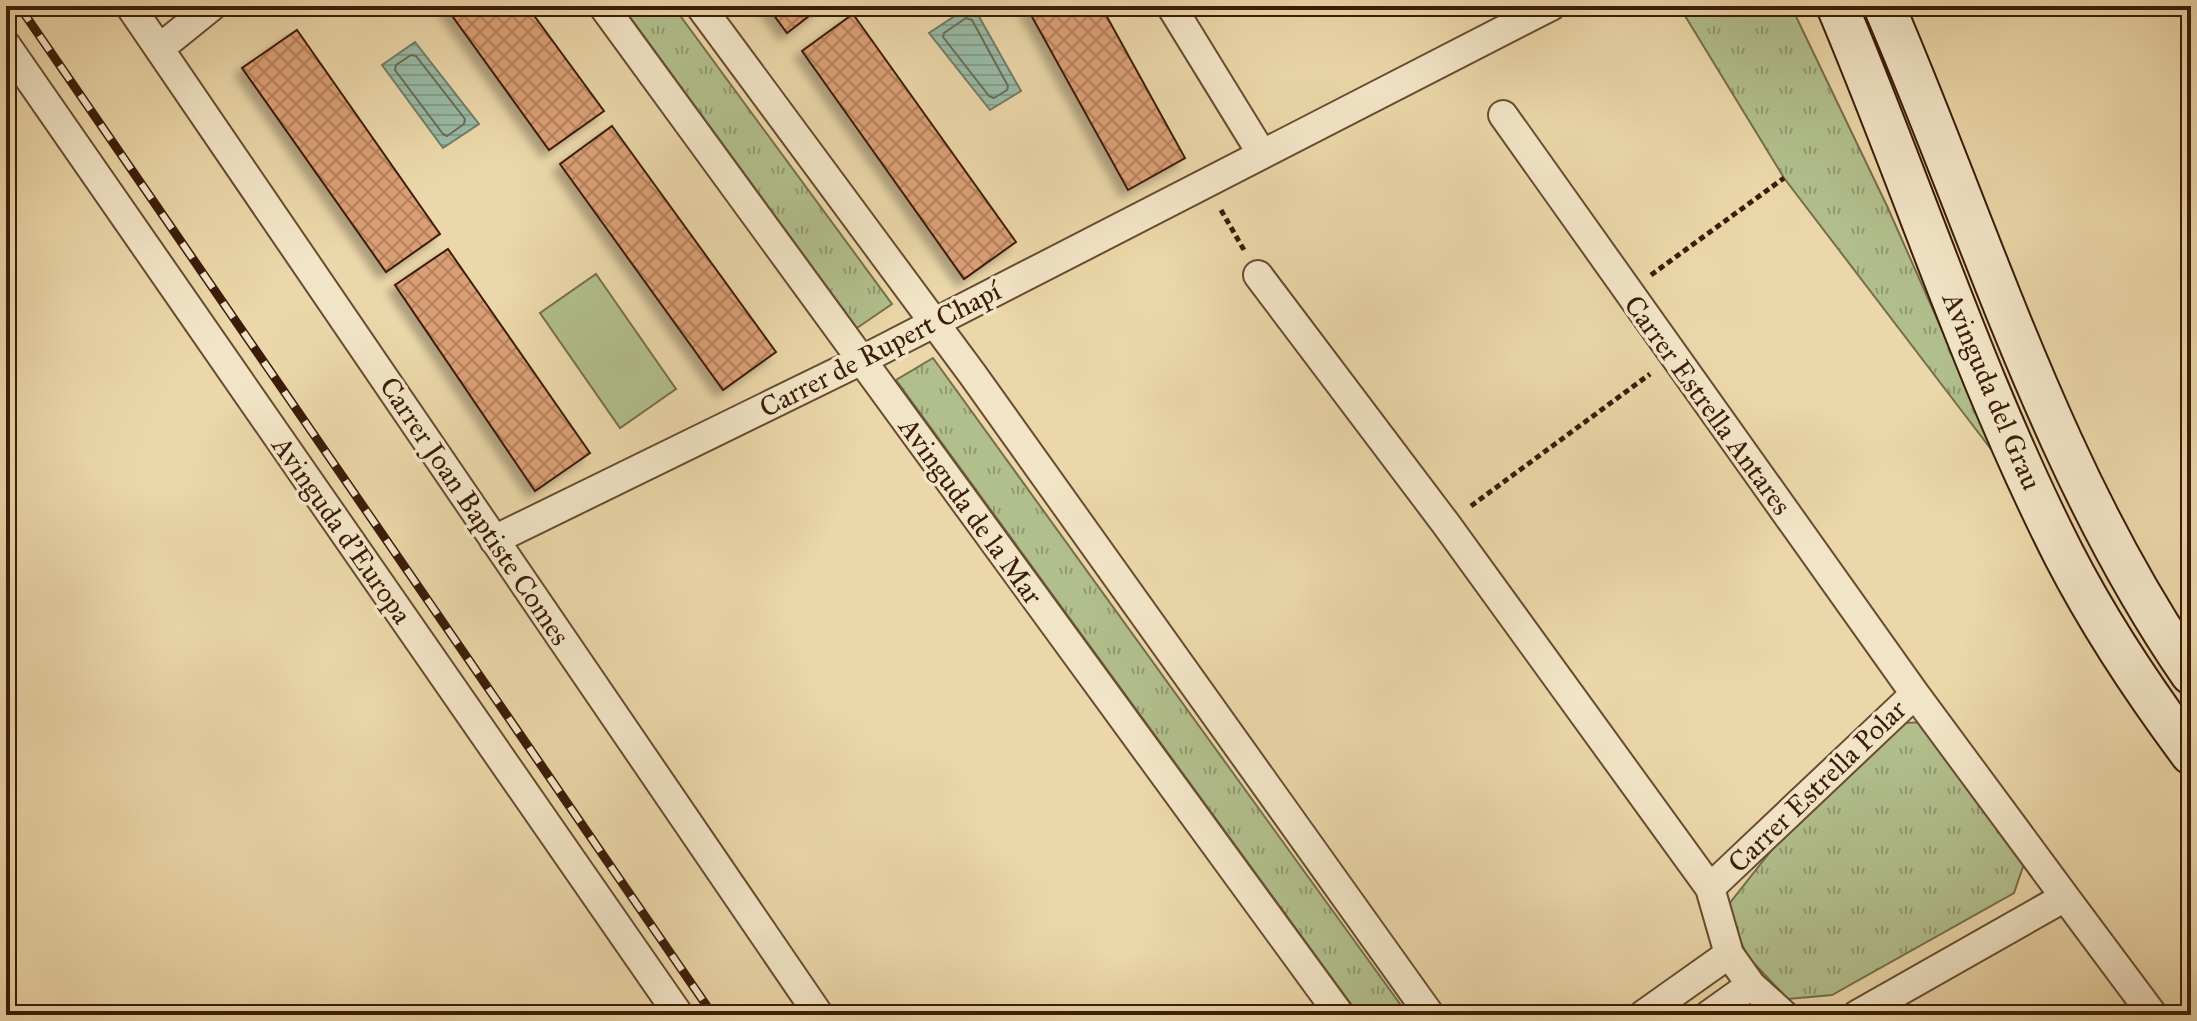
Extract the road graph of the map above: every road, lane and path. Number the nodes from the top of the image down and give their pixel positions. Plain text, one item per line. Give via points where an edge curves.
1 (130, 6) edge
2 (212, 6) edge
3 (603, 6) edge
4 (700, 6) edge
5 (1171, 6) edge
6 (1551, 6) edge
7 (1837, 6) edge
8 (1884, 6) edge
9 (6, 45) edge
10 (160, 48) junction
11 (1503, 115) dead end
12 (1262, 154) junction
13 (1784, 178) dead end
14 (1205, 183) junction
15 (1258, 275) joint
16 (1628, 292) junction
17 (935, 322) junction
18 (1673, 356) junction
19 (860, 361) junction
20 (1446, 524) junction
21 (494, 540) junction
22 (2191, 674) edge
23 (1915, 694) junction
24 (2191, 754) edge
25 (1710, 888) junction
26 (2065, 897) junction
27 (1729, 954) junction
28 (1751, 985) junction
29 (679, 1015) edge
30 (819, 1015) edge
31 (1340, 1015) edge
32 (1430, 1015) edge
33 (1643, 1015) edge
34 (1709, 1015) edge
35 (1784, 1015) edge
36 (1857, 1015) edge
37 (2153, 1015) edge

1 - 10 street, Carrer Joan Baptiste Comes
2 - 10 street
3 - 19 street, Avinguda de la Mar
4 - 17 street
5 - 12 street
6 - 12 street, Carrer de Rupert Chapí
7 - 24 main road, Avinguda del Grau via 2041,507 2096,612
8 - 22 main road, Avinguda del Grau via 2084,492
9 - 29 street, Avinguda d'Europa
10 - 21 street, Carrer Joan Baptiste Comes
11 - 16 street, Carrer Estrella Antares
12 - 14 street, Carrer de Rupert Chapí
13 - 16 path
14 - 15 path
14 - 17 street, Carrer de Rupert Chapí
15 - 20 street, Carrer Estrella Polar
16 - 18 street, Carrer Estrella Antares
17 - 19 street, Carrer de Rupert Chapí
17 - 32 street
18 - 20 path
18 - 23 street, Carrer Estrella Antares
19 - 21 street, Carrer de Rupert Chapí
19 - 31 street, Avinguda de la Mar
20 - 25 street, Carrer Estrella Polar
21 - 30 street, Carrer Joan Baptiste Comes
23 - 25 street, Carrer Estrella Polar
23 - 26 street, Carrer Estrella Polar
25 - 27 street, Carrer Estrella Polar
26 - 36 street
26 - 37 street, Carrer Estrella Polar
27 - 28 street, Carrer Estrella Polar
27 - 33 street
28 - 34 street
28 - 35 street, Carrer Estrella Polar

